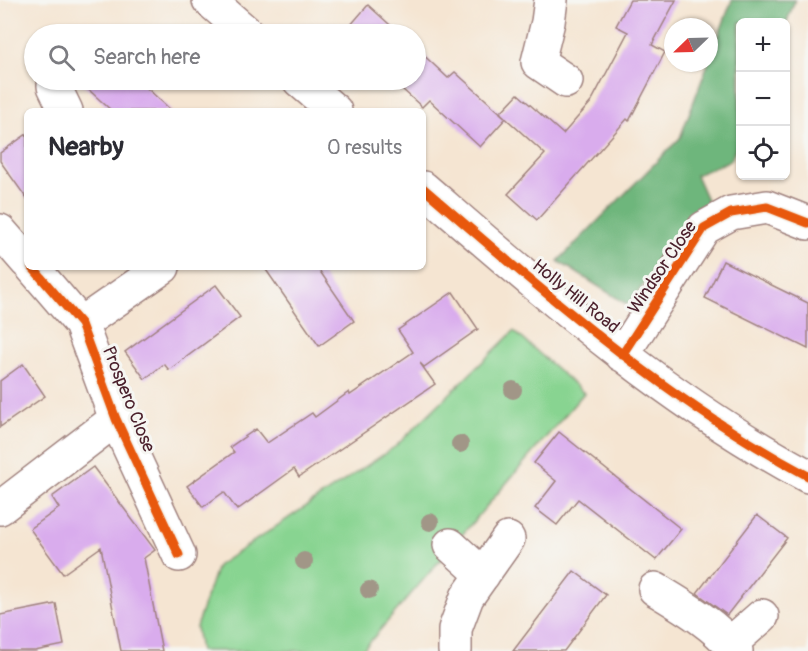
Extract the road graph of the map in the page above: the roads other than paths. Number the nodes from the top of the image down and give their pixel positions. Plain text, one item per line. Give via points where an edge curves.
1 (209, 0) edge
2 (551, 0) edge
3 (237, 24) edge
4 (566, 81) dead end
5 (56, 90) edge
6 (311, 90) edge
7 (65, 108) edge
8 (332, 108) edge
9 (426, 191) edge
10 (808, 224) edge
11 (0, 231) edge
12 (24, 259) edge
13 (35, 270) edge
14 (159, 270) edge
15 (81, 324) junction
16 (622, 355) junction
17 (116, 419) junction
18 (808, 476) edge
19 (0, 508) edge
20 (508, 538) dead end
21 (450, 545) dead end
22 (178, 555) dead end
23 (483, 575) junction
24 (655, 589) dead end
25 (762, 616) dead end
26 (733, 647) edge
27 (455, 651) edge

1 - 3 street
2 - 4 street via 538,62
5 - 7 street
6 - 8 street
9 - 16 street, Holly Hill Road
10 - 16 street, Windsor Close via 767,207 731,213 704,228
11 - 12 street
13 - 15 street, Prospero Close
14 - 15 street
15 - 17 street, Prospero Close
16 - 18 street, Holly Hill Road via 697,411
17 - 19 street, Prospero Close
17 - 22 street, Prospero Close
20 - 23 street
21 - 23 street
23 - 27 street via 467,597 455,629
24 - 26 street
25 - 26 street

